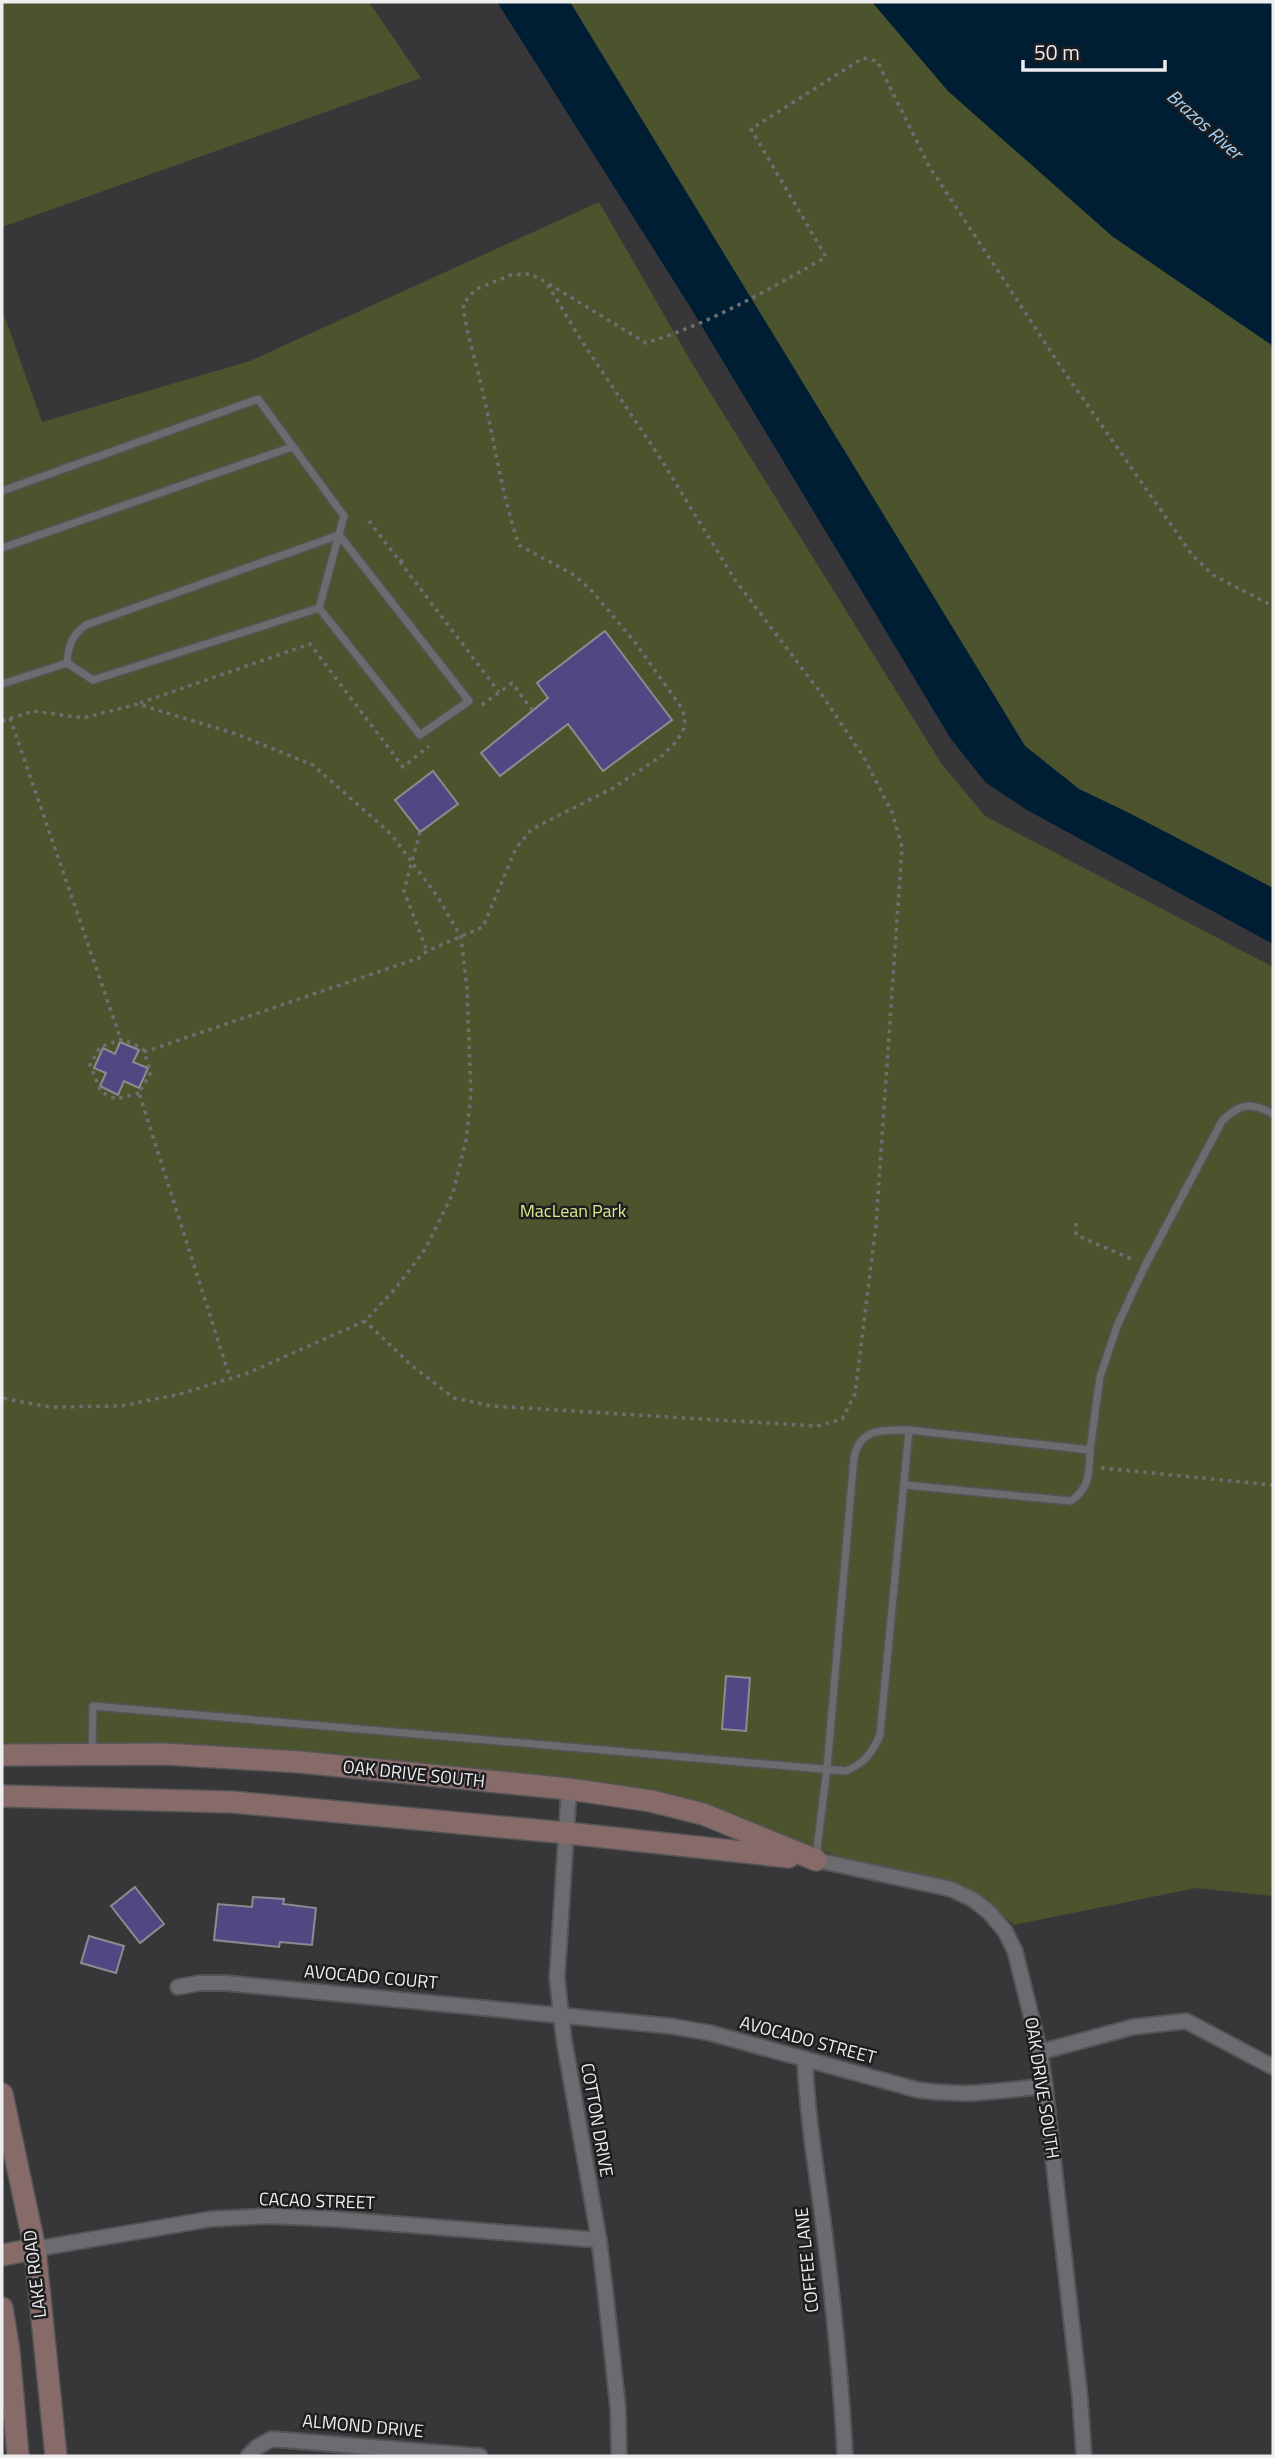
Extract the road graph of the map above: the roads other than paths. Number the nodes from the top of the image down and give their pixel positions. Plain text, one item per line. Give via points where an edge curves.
1 (292, 447) junction
2 (2, 491) edge
3 (339, 535) junction
4 (2, 548) edge
5 (319, 608) junction
6 (66, 663) junction
7 (2, 684) edge
8 (1273, 1114) edge
9 (909, 1430) junction
10 (1090, 1450) junction
11 (905, 1485) junction
12 (2, 1755) edge
13 (92, 1756) junction
14 (827, 1769) junction
15 (569, 1789) junction
16 (2, 1796) edge
17 (567, 1833) junction
18 (816, 1860) junction
19 (178, 1987) dead end
20 (560, 2014) junction
21 (1040, 2052) junction
22 (805, 2061) junction
23 (1273, 2067) edge
24 (1045, 2086) junction
25 (2, 2094) edge
26 (599, 2241) junction
27 (35, 2249) junction
28 (2, 2255) edge
29 (2, 2308) edge
30 (15, 2453) edge
31 (56, 2456) edge
32 (248, 2456) edge
33 (480, 2456) edge
34 (619, 2456) edge
35 (845, 2456) edge
36 (1084, 2456) edge

1 - 2 lane via 258,399
1 - 3 lane via 344,516
1 - 4 lane
3 - 5 lane
3 - 5 lane via 469,701 420,736
3 - 6 lane via 86,625 75,634
5 - 6 lane via 93,680
6 - 7 lane
8 - 10 lane via 1249,1105 1233,1110 1222,1121 1117,1326 1100,1377
9 - 10 lane
9 - 11 lane
9 - 14 lane via 879,1430 866,1435 856,1447
10 - 11 lane via 1088,1479 1083,1492 1071,1501
11 - 14 lane via 880,1735 859,1766 846,1772
12 - 13 street, OAK DRIVE SOUTH
13 - 14 lane via 93,1706
13 - 15 street, OAK DRIVE SOUTH via 165,1754 300,1762
14 - 18 lane
15 - 17 street, COTTON DRIVE
15 - 18 street, OAK DRIVE SOUTH via 703,1814
16 - 17 street, OAK DRIVE SOUTH via 232,1802
17 - 18 street, OAK DRIVE SOUTH
17 - 20 street, COTTON DRIVE via 557,1978
18 - 21 street, OAK DRIVE SOUTH via 951,1889 990,1913 1015,1951
19 - 20 street, AVOCADO COURT via 225,1983
20 - 22 street, AVOCADO STREET via 670,2026
20 - 26 street, COTTON DRIVE
21 - 23 street via 1133,2027 1186,2021
21 - 24 street, OAK DRIVE SOUTH
22 - 24 street, AVOCADO STREET via 943,2094
22 - 35 street, COFFEE LANE
24 - 36 street, OAK DRIVE SOUTH
25 - 27 street, LAKE ROAD
26 - 27 street, CACAO STREET via 270,2216 211,2219
26 - 34 street, COTTON DRIVE via 614,2360
27 - 28 street
27 - 31 street, LAKE ROAD
29 - 30 street, LAKE ROAD
32 - 33 street, ALMOND DRIVE via 272,2439

